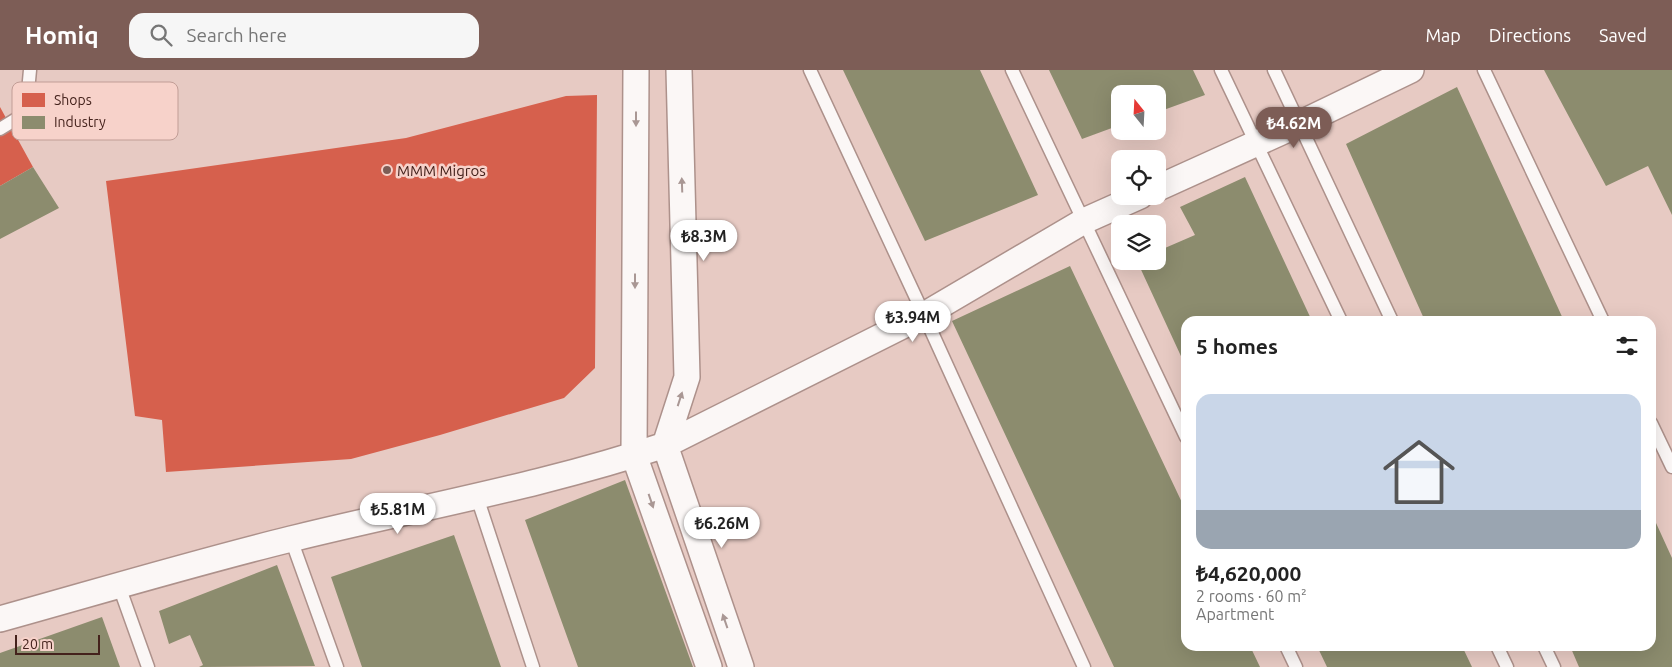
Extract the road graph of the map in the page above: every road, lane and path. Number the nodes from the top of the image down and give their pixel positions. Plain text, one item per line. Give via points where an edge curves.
1 (636, 70) edge
2 (679, 70) edge
3 (810, 70) edge
4 (1012, 70) edge
5 (1221, 70) edge
6 (1274, 70) edge
7 (1411, 70) edge
8 (1484, 70) edge
9 (12, 121) edge
10 (1299, 124) junction
11 (0, 129) edge
12 (1256, 144) junction
13 (1166, 184) edge
14 (1120, 205) edge
15 (1084, 221) junction
16 (924, 315) junction
17 (1339, 316) edge
18 (1390, 316) edge
19 (1601, 316) edge
20 (1181, 426) edge
21 (1656, 433) edge
22 (665, 445) junction
23 (634, 455) junction
24 (1672, 467) edge
25 (477, 497) junction
26 (291, 539) junction
27 (119, 586) junction
28 (0, 619) edge
29 (1288, 651) edge
30 (1499, 651) edge
31 (1546, 651) edge
32 (148, 667) edge
33 (337, 667) edge
34 (534, 667) edge
35 (709, 667) edge
36 (741, 667) edge
37 (1084, 667) edge
38 (1296, 667) edge
39 (1506, 667) edge
40 (1554, 667) edge

1 -> 23 street
22 -> 2 street via 687,377
3 - 16 lane
4 - 15 lane
5 - 12 lane
6 - 10 lane
7 - 10 street
8 - 19 lane
9 - 11 lane
10 - 12 street
10 - 18 lane
12 - 13 street
12 - 17 lane
14 - 15 street
15 - 16 street
15 - 20 lane
16 - 22 street
16 - 37 lane
21 - 24 lane
22 - 23 street
36 -> 22 street
23 - 25 street
23 -> 35 street
25 - 26 street
25 - 34 lane
26 - 27 street
26 - 33 lane
27 - 28 street
27 - 32 lane
29 - 38 lane
30 - 39 lane
31 - 40 lane

